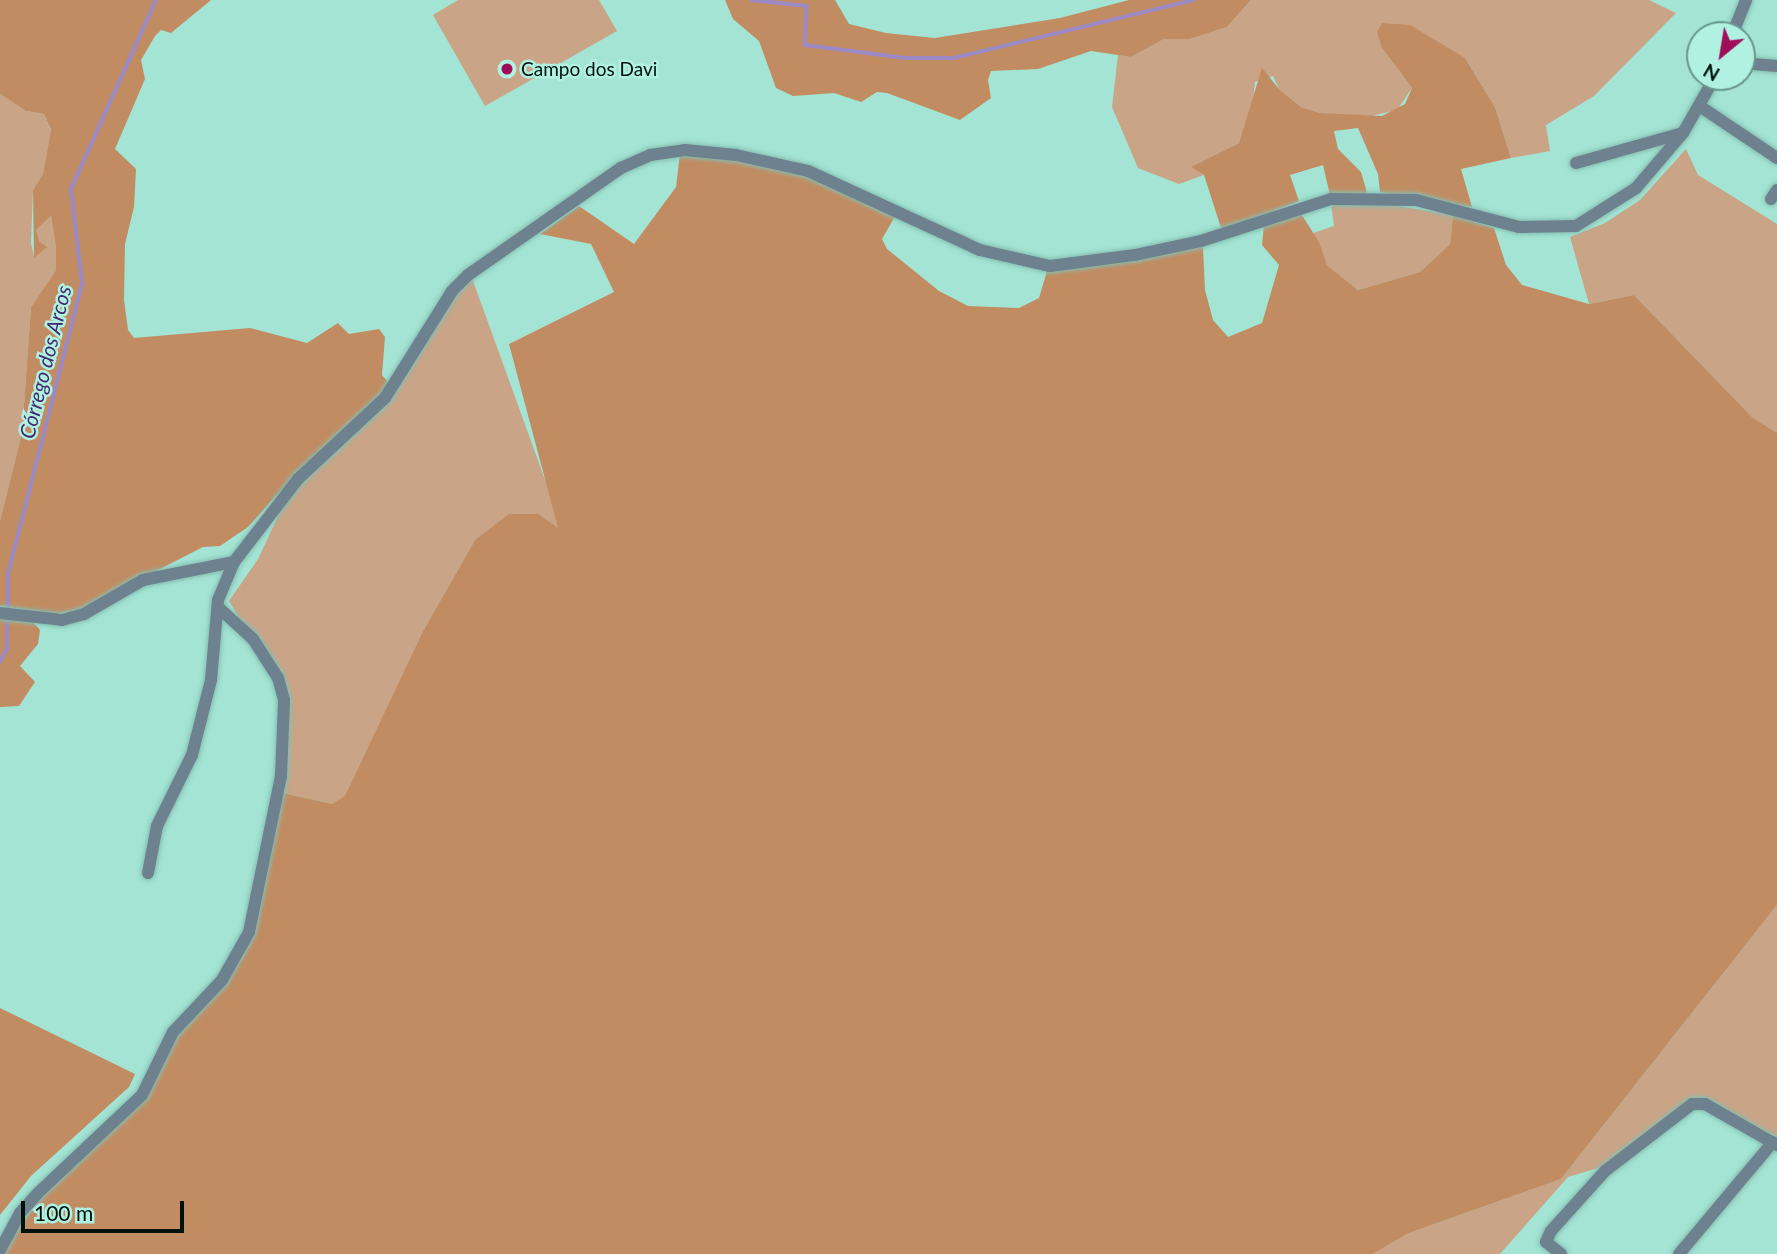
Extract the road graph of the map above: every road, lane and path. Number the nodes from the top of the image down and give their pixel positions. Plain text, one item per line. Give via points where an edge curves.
1 (1746, 0) edge
2 (1738, 21) edge
3 (1756, 64) edge
4 (1777, 66) edge
5 (1708, 91) edge
6 (1701, 107) junction
7 (1683, 133) junction
8 (1777, 158) edge
9 (1576, 163) dead end
10 (234, 562) junction
11 (218, 607) junction
12 (0, 613) edge
13 (148, 873) dead end
14 (1775, 1143) edge
15 (0, 1250) edge
16 (1561, 1254) edge
17 (1679, 1254) edge

1 - 2 street
3 - 4 street
5 - 6 street
6 - 7 street
6 - 8 street
7 - 9 street
7 - 10 street via 1636,188 1576,226 1518,227 1416,200 1331,199 1201,241 1135,256 1050,266 980,250 816,173 736,155 685,150 650,155 621,168 468,275 452,291 385,398 290,489
10 - 11 street
10 - 12 street via 143,580 84,614 62,620
11 - 13 street via 203,717 192,755 157,826
11 - 15 street via 253,639 278,678 284,700 281,776 249,932 222,980 173,1032 142,1095 33,1199
14 - 16 street via 1705,1104 1692,1104 1605,1171 1551,1231 1546,1242
14 - 17 street

